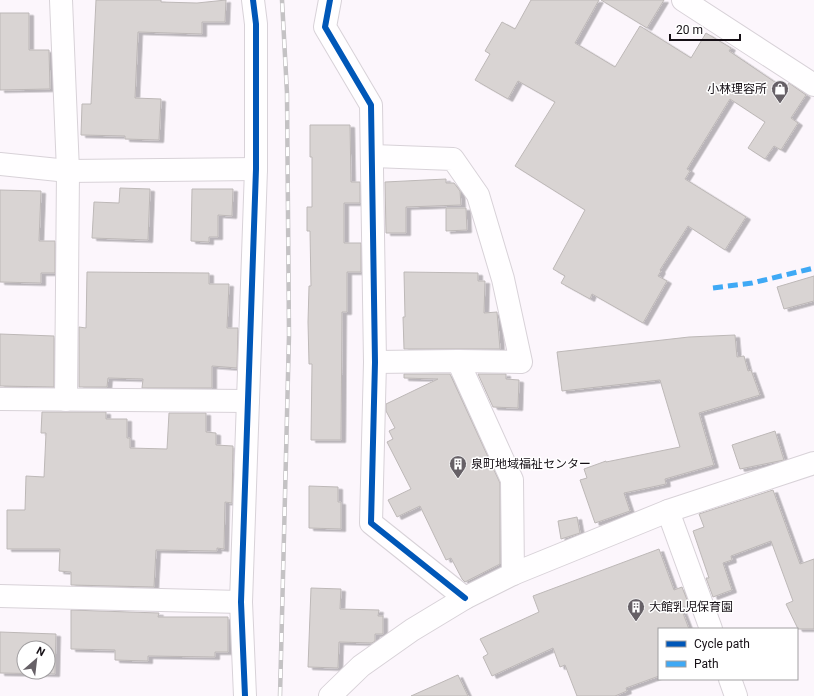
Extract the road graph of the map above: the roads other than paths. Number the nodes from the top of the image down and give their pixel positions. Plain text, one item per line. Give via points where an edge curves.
1 (61, 0) edge
2 (253, 0) edge
3 (330, 0) edge
4 (683, 0) edge
5 (814, 85) edge
6 (373, 156) junction
7 (0, 164) edge
8 (256, 169) junction
9 (68, 171) junction
10 (458, 361) junction
11 (375, 362) junction
12 (0, 399) edge
13 (66, 400) junction
14 (248, 401) junction
15 (814, 463) edge
16 (668, 511) junction
17 (513, 574) junction
18 (0, 596) edge
19 (466, 598) junction
20 (241, 602) junction
21 (711, 628) edge
22 (730, 680) edge
23 (245, 696) edge
24 (330, 696) edge
25 (736, 696) edge

1 - 9 street
2 - 8 street via 256,24
3 - 6 street via 325,27 371,105
4 - 5 street
6 - 10 street via 453,159 478,195 503,279 520,362
6 - 11 street
7 - 9 street
8 - 9 street
8 - 14 street
9 - 13 street
10 - 11 street
10 - 17 street via 512,480
11 - 19 street via 372,522
12 - 13 street
13 - 14 street
14 - 20 street
15 - 16 street
16 - 17 street
16 - 21 street
17 - 19 street
18 - 20 street
19 - 24 street via 412,630 361,666
20 - 23 street
22 - 25 street

